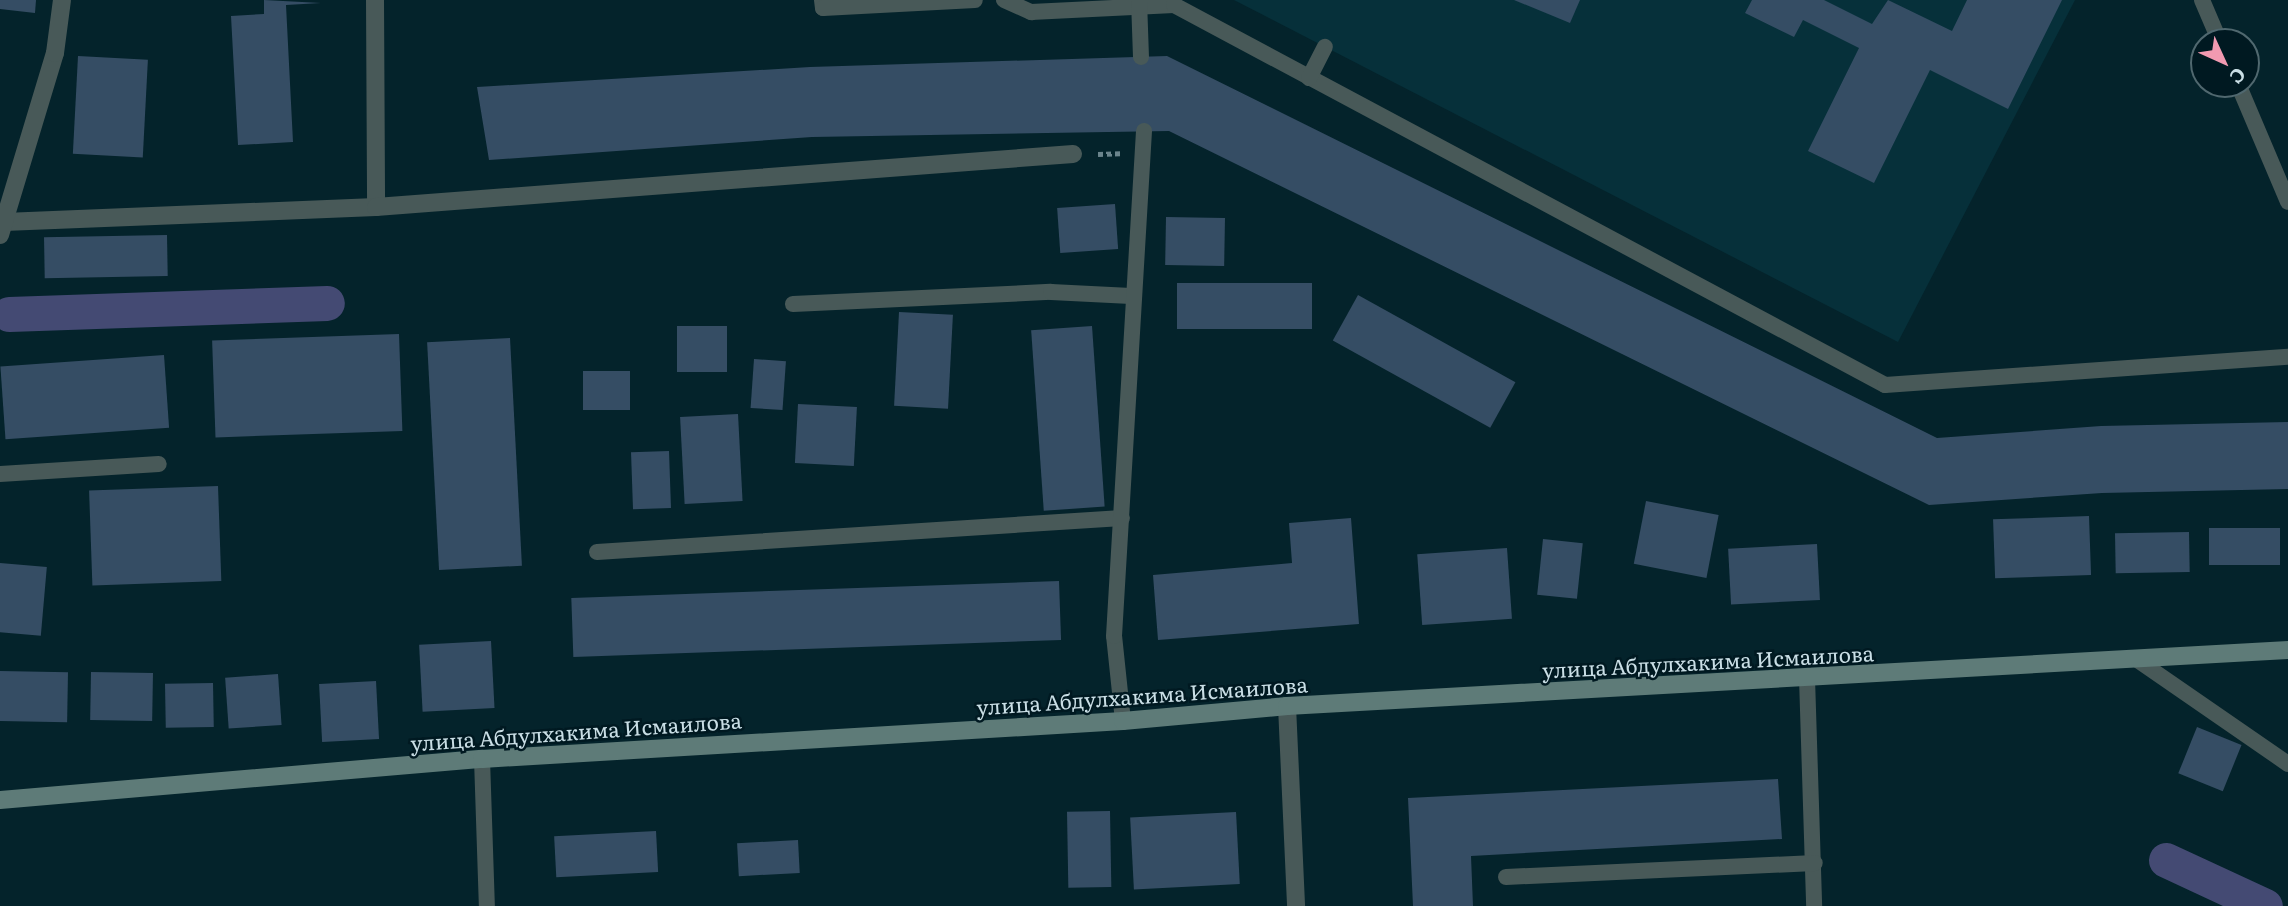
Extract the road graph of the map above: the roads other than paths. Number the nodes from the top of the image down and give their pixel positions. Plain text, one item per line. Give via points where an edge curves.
1 (62, 0) edge
2 (375, 0) edge
3 (822, 0) edge
4 (975, 0) edge
5 (1004, 0) edge
6 (2202, 0) edge
7 (1175, 3) edge
8 (1139, 4) edge
9 (2214, 28) edge
10 (1325, 47) dead end
11 (1142, 57) dead end
12 (1309, 78) junction
13 (2244, 98) edge
14 (1143, 131) dead end
15 (1073, 154) road end
16 (2288, 202) edge
17 (376, 207) junction
18 (2, 229) edge
19 (1131, 296) junction
20 (793, 304) dead end
21 (2288, 357) edge
22 (159, 464) dead end
23 (0, 474) edge
24 (1122, 518) junction
25 (597, 552) dead end
26 (2288, 650) edge
27 (2136, 659) junction
28 (1807, 678) junction
29 (1287, 706) junction
30 (1123, 721) junction
31 (482, 759) junction
32 (2288, 764) edge
33 (0, 800) edge
34 (1815, 863) junction
35 (1506, 877) dead end
36 (487, 906) edge
37 (1296, 906) edge
38 (1814, 906) edge

1 - 18 street via 55,53
2 - 17 street
3 - 4 lane via 823,8
5 - 8 lane via 1031,12
6 - 9 lane
7 - 8 lane
7 - 12 lane
8 - 11 lane
10 - 12 lane
12 - 21 lane via 1885,385
13 - 16 lane
14 - 19 lane
15 - 17 street
17 - 18 street
19 - 20 lane via 1051,292
19 - 24 lane
22 - 23 lane
24 - 25 lane
24 - 30 lane via 1114,636
26 - 27 main road, улица Абдулхакима Исмаилова
27 - 28 main road, улица Абдулхакима Исмаилова
27 - 32 lane
28 - 29 main road, улица Абдулхакима Исмаилова
28 - 34 lane
29 - 30 main road, улица Абдулхакима Исмаилова
29 - 37 street
30 - 31 main road, улица Абдулхакима Исмаилова
31 - 33 main road, улица Абдулхакима Исмаилова
31 - 36 lane
34 - 35 lane
34 - 38 lane

